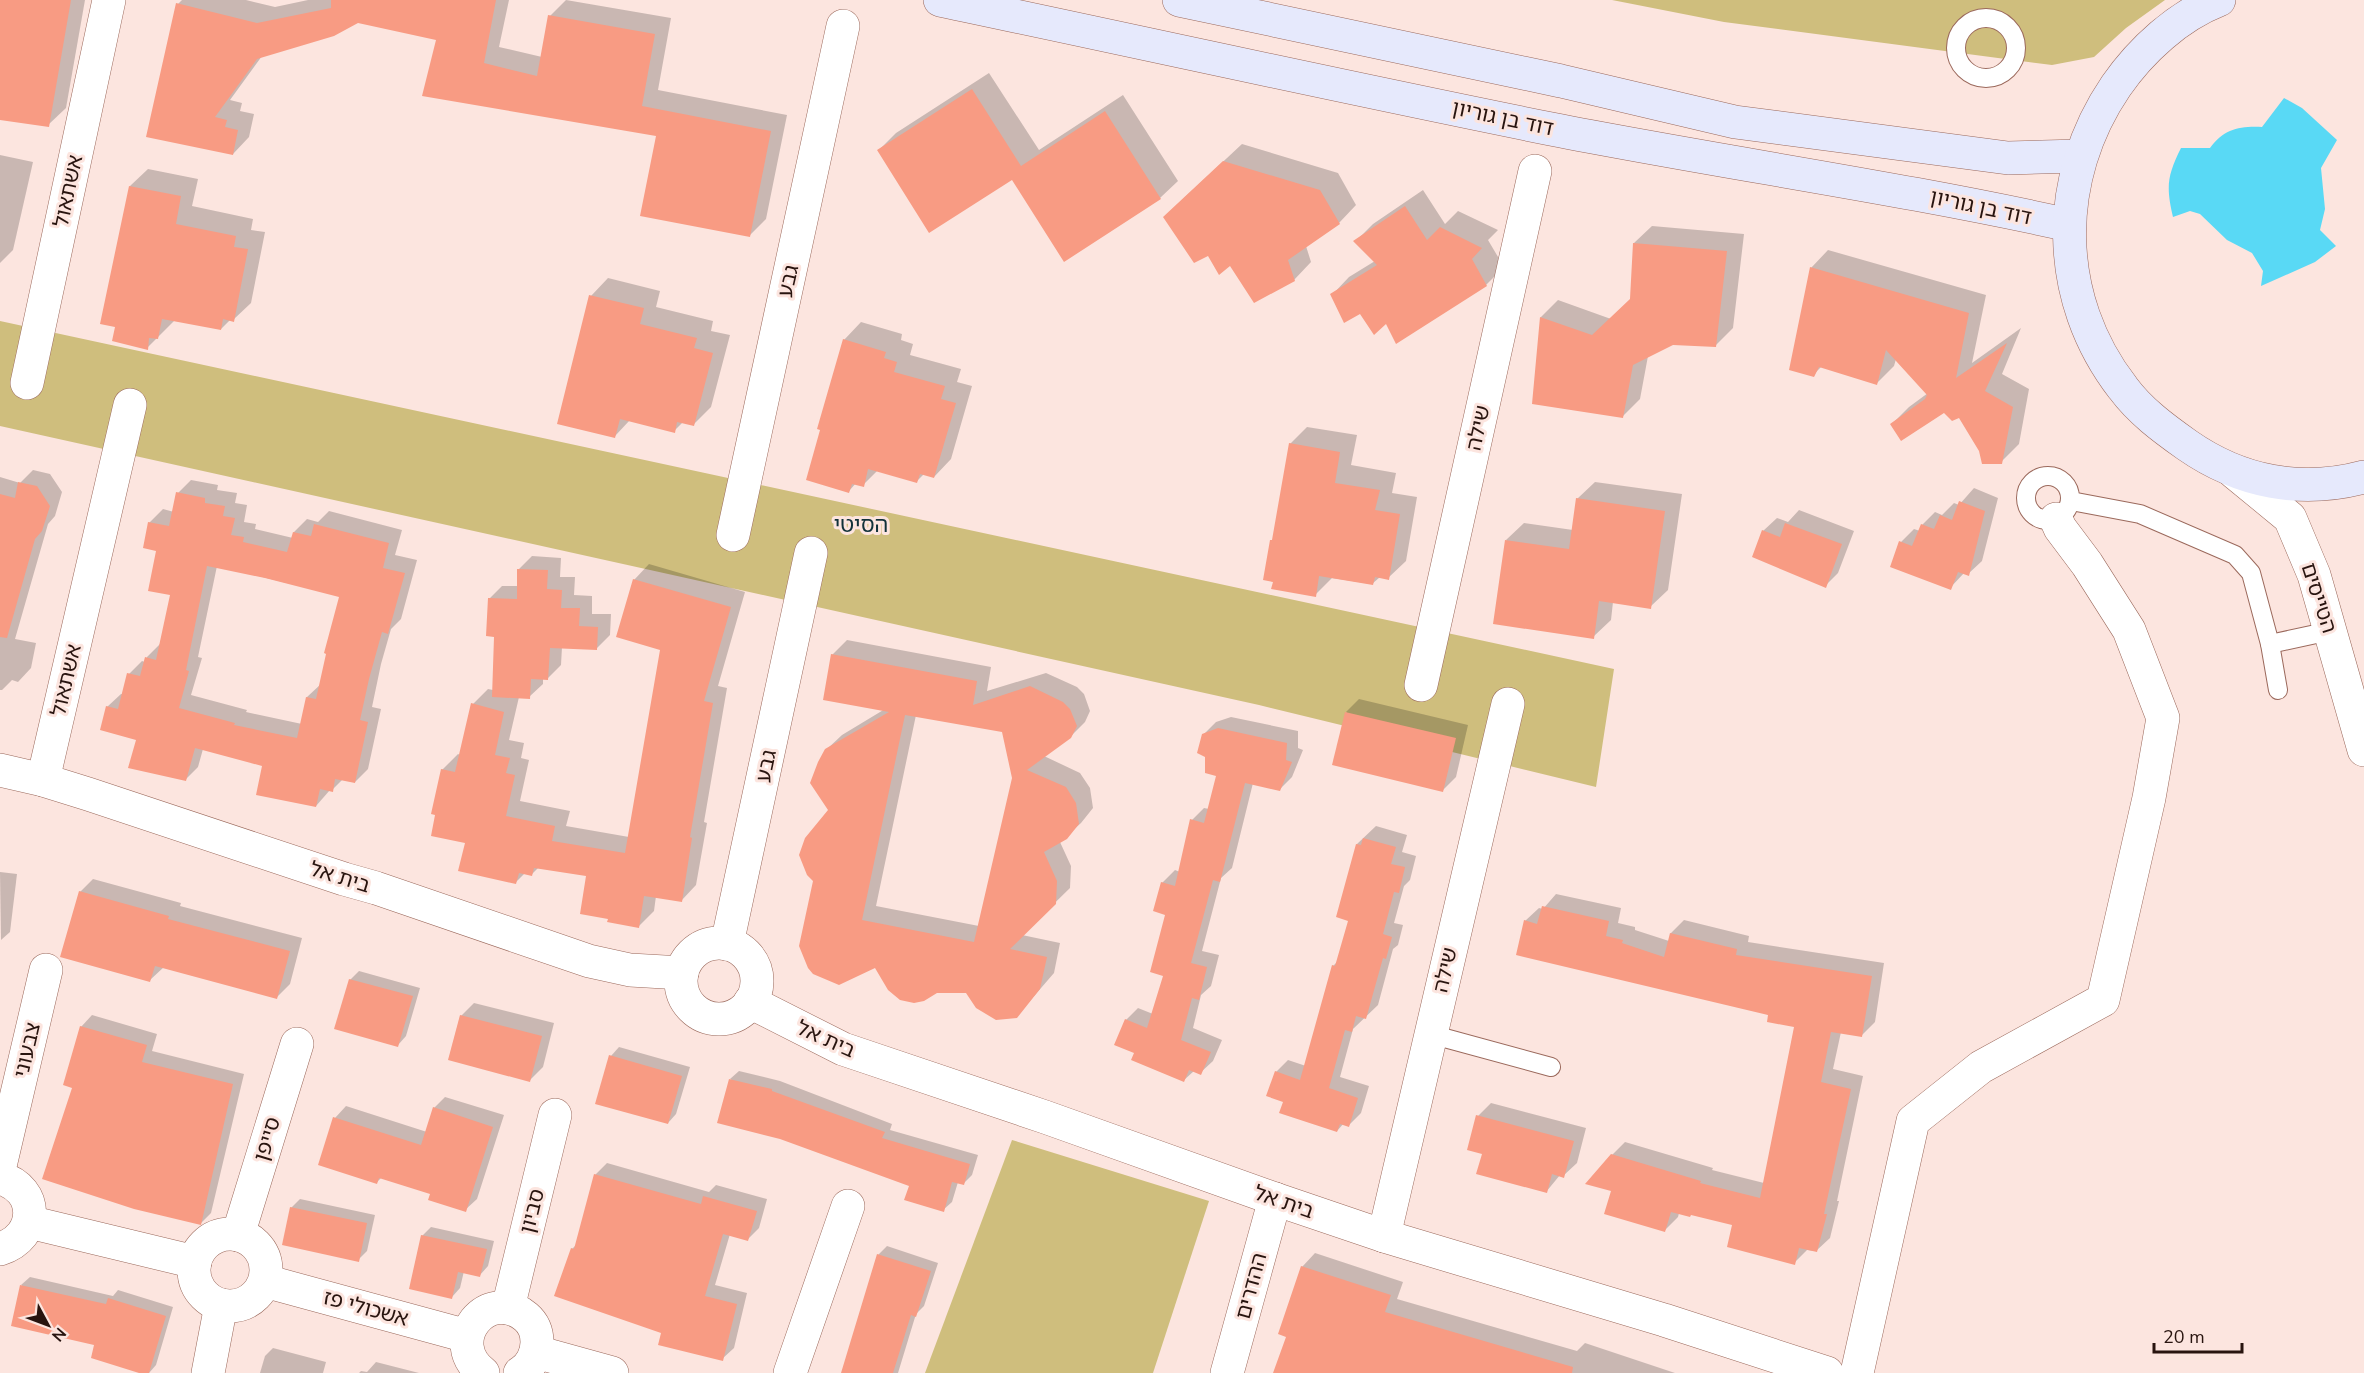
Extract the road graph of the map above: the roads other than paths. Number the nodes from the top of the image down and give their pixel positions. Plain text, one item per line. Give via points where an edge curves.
1 (109, 0) edge
2 (940, 0) edge
3 (1179, 0) edge
4 (2219, 0) edge
5 (843, 26) dead end
6 (2080, 156) junction
7 (1535, 171) dead end
8 (2069, 225) junction
9 (27, 382) dead end
10 (130, 405) dead end
11 (2234, 472) junction
12 (2364, 477) edge
13 (2063, 510) joint
14 (733, 536) dead end
15 (812, 553) dead end
16 (2330, 631) junction
17 (2270, 644) junction
18 (1421, 685) dead end
19 (2278, 690) dead end
20 (1508, 704) dead end
21 (2364, 750) edge
22 (0, 770) edge
23 (43, 780) junction
24 (727, 944) junction
25 (46, 970) dead end
26 (682, 973) junction
27 (750, 1002) junction
28 (1430, 1034) junction
29 (297, 1044) dead end
30 (1551, 1066) dead end
31 (555, 1115) dead end
32 (0, 1166) edge
33 (0, 1178) edge
34 (1275, 1199) junction
35 (848, 1206) dead end
36 (29, 1221) junction
37 (238, 1235) junction
38 (1384, 1236) junction
39 (0, 1249) edge
40 (195, 1262) junction
41 (265, 1281) junction
42 (221, 1305) junction
43 (508, 1308) junction
44 (467, 1336) junction
45 (528, 1362) edge
46 (208, 1373) edge
47 (483, 1373) edge
48 (612, 1373) edge
49 (790, 1373) edge
50 (1227, 1373) edge
51 (1827, 1373) edge
52 (1857, 1373) edge

1 - 9 street, אשתאול
2 - 8 main road, דוד בן גוריון via 1550,128 1955,200
3 - 6 main road via 1550,78 1735,122 2008,158
4 - 6 main road via 2164,33 2129,67 2100,110
5 - 14 street, גבע
6 - 8 main road
7 - 18 street, שילה
8 - 11 main road via 2078,302 2097,347 2123,388 2156,423
10 - 23 street, אשתאול
11 - 12 main road via 2292,486 2341,483
11 - 16 street, הטייסים via 2290,518 2314,575
13 - 17 lane via 2140,514 2235,555 2251,573
13 - 52 street via 2060,528 2129,630 2163,718 2103,1000 1981,1067 1913,1120
15 - 24 street, גבע
16 - 17 lane
16 - 21 street, הטייסים
17 - 19 lane
20 - 28 street, שילה
22 - 23 street, בית אל
23 - 26 street, בית אל via 589,961 630,970
24 - 26 street via 704,946 687,962
24 - 27 street via 739,949 754,967 756,991
25 - 32 street, צבעוני
26 - 27 street via 685,998 704,1016 729,1017
27 - 34 street, בית אל via 843,1049
28 - 30 lane
28 - 38 street, שילה
29 - 37 street, סייפן
31 - 43 street, סביון
33 - 36 street via 19,1188 26,1198
34 - 38 street, בית אל
34 - 50 street, ההדרים
35 - 49 street
36 - 39 street via 19,1239
36 - 40 street
37 - 40 street via 216,1237 207,1243
37 - 41 street via 249,1239 264,1257
38 - 51 street, בית אל
40 - 42 street via 197,1284
41 - 42 street via 243,1304
41 - 44 street, אשכולי פז
42 - 46 street
43 - 44 street via 477,1317
43 - 45 street via 528,1319 535,1329 537,1340
44 - 47 street via 469,1357
45 - 48 street

